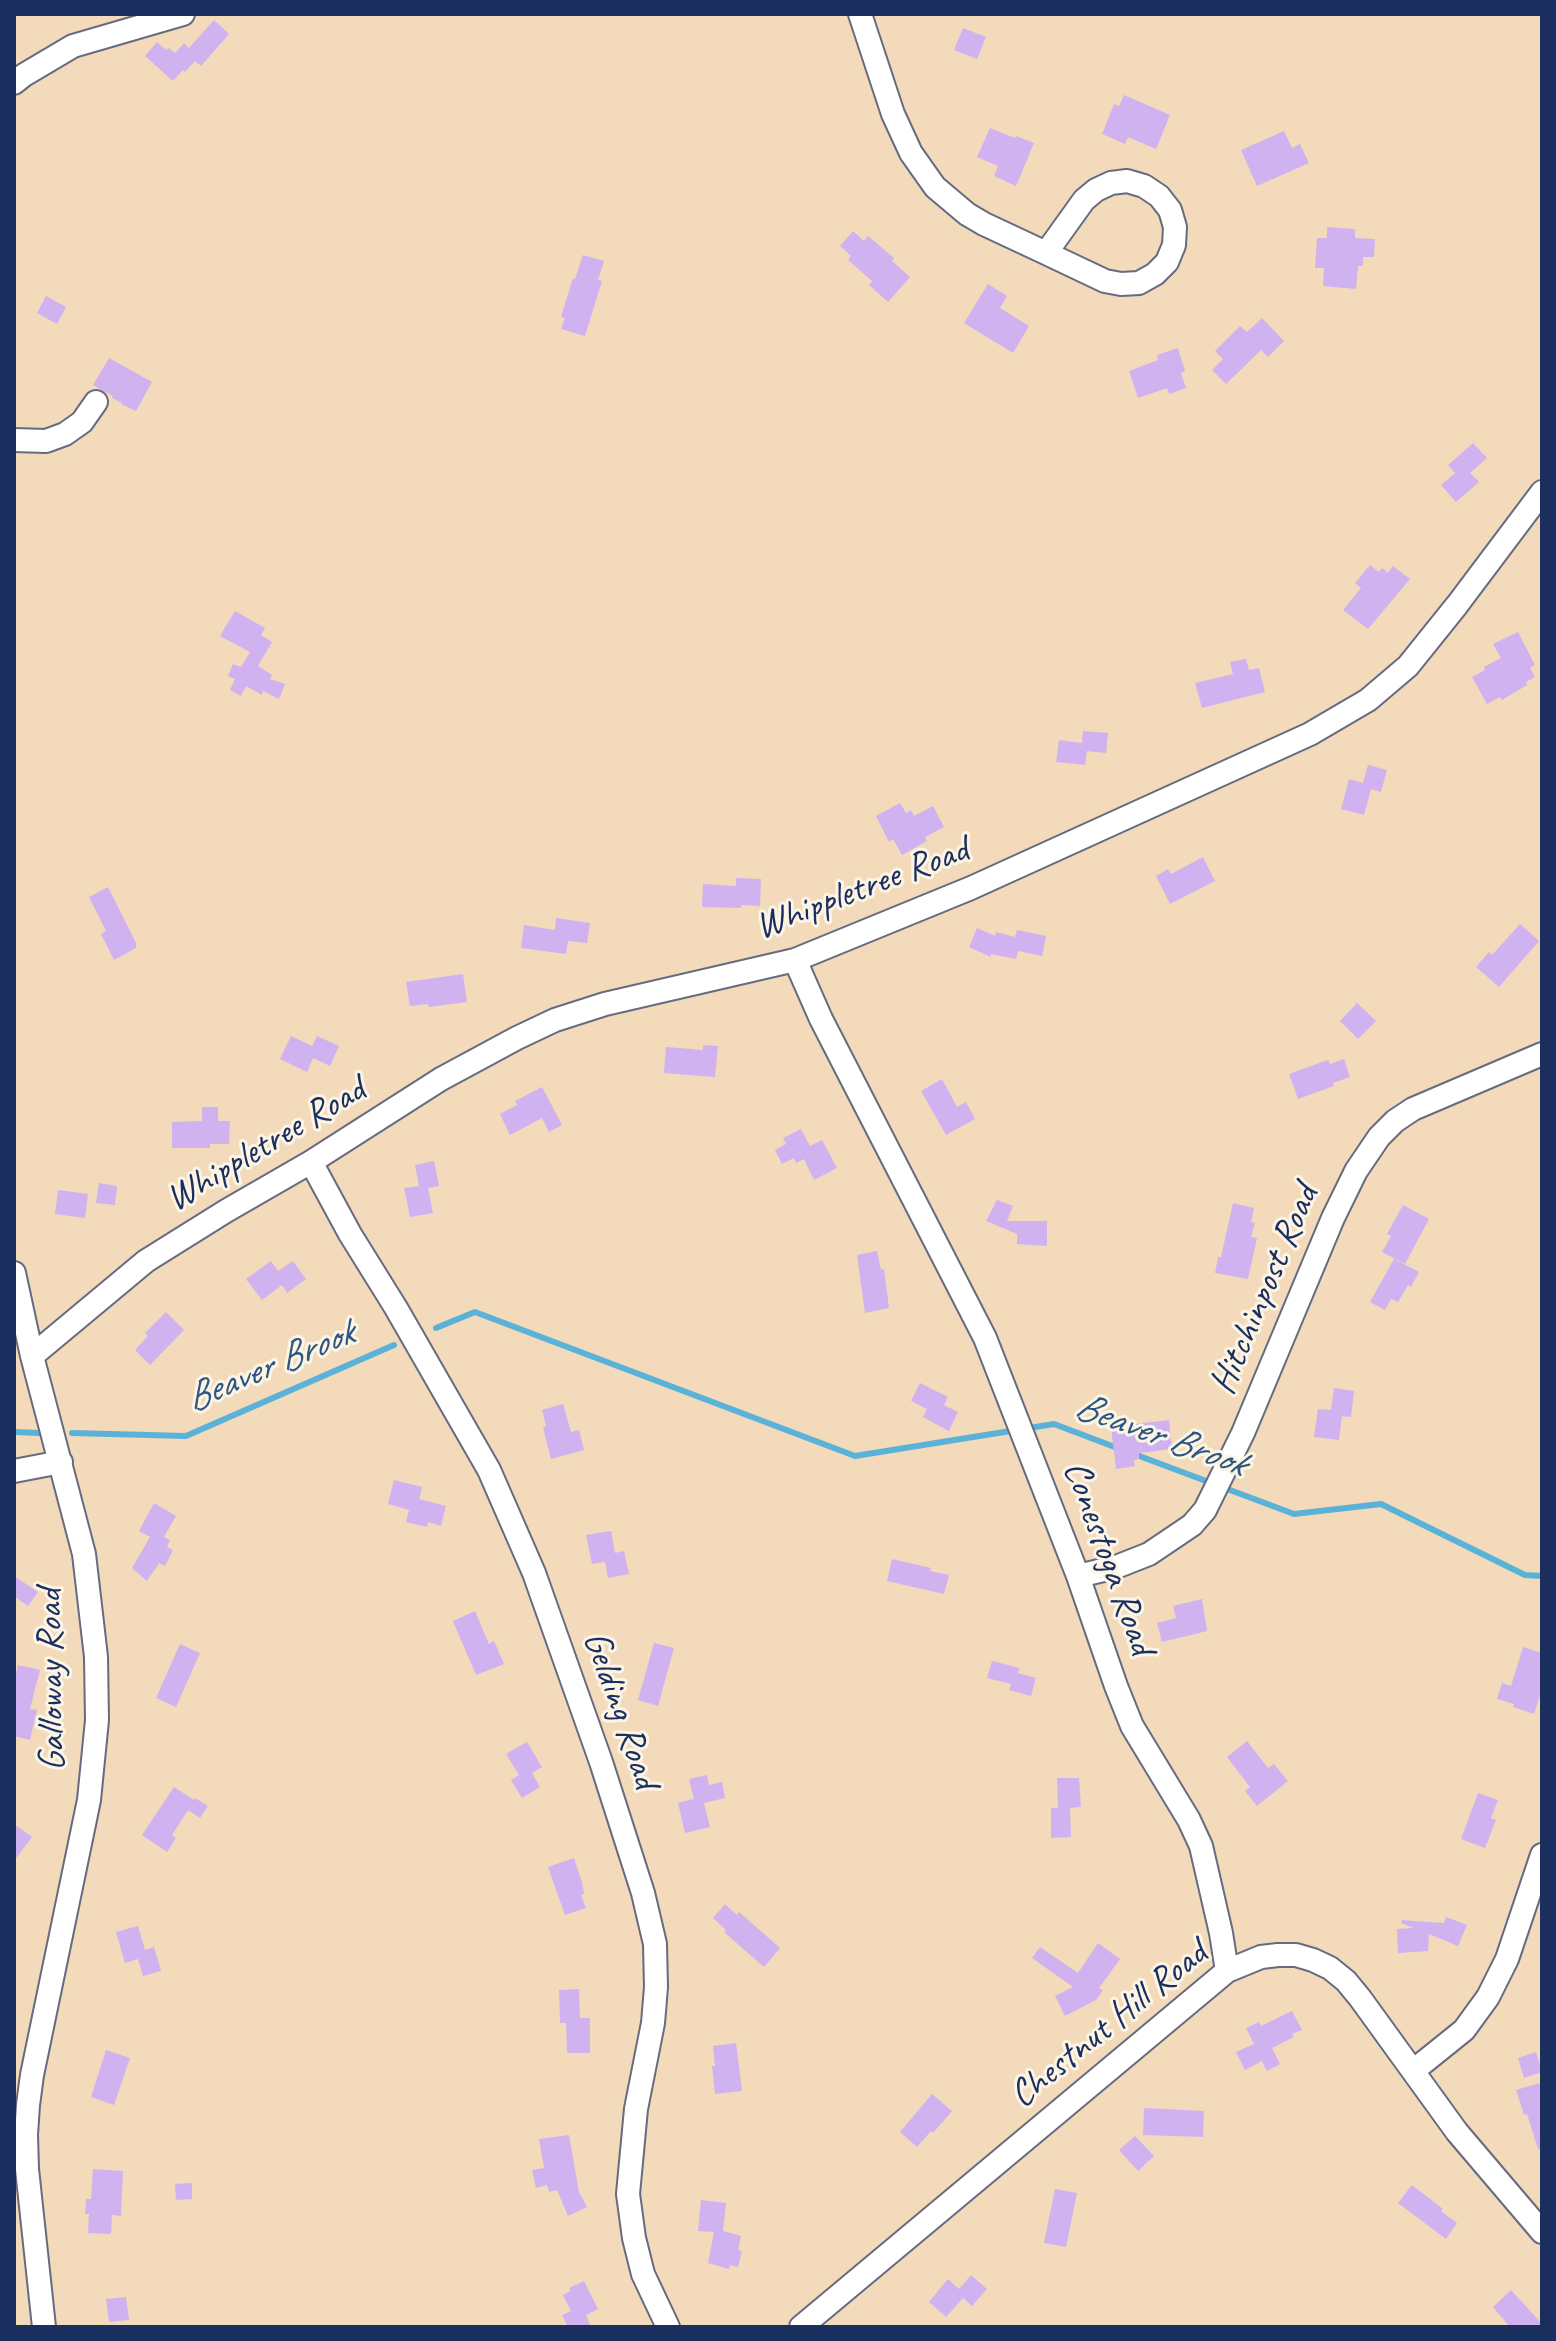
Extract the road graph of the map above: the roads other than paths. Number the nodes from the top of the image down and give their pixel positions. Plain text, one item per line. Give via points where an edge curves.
1 (183, 14) edge
2 (860, 14) edge
3 (14, 83) edge
4 (1046, 253) junction
5 (96, 402) dead end
6 (14, 440) edge
7 (1542, 492) edge
8 (795, 960) junction
9 (1542, 1054) edge
10 (311, 1162) junction
11 (14, 1273) edge
12 (32, 1356) junction
13 (61, 1462) junction
14 (14, 1471) edge
15 (1078, 1576) junction
16 (1542, 1855) edge
17 (1227, 1971) junction
18 (1413, 2071) junction
19 (1542, 2232) edge
20 (44, 2327) edge
21 (668, 2327) edge
22 (801, 2327) edge

1 - 3 street via 73,46
2 - 4 street via 897,124 922,171 967,214
4 - 4 street via 1084,200 1111,183 1127,181 1159,196 1175,227 1167,262 1139,283 1105,281
5 - 6 street via 65,434 46,441
7 - 8 street, Whippletree Road via 1408,666 1368,700 1310,734 971,888
8 - 10 street, Whippletree Road via 555,1020 441,1079
8 - 15 street, Conestoga Road via 985,1338
9 - 15 street, Hitchinpost Road via 1413,1109 1379,1137 1333,1218 1205,1510 1149,1554
10 - 12 street, Whippletree Road via 146,1261
10 - 21 street, Gelding Road via 489,1470 534,1573 643,1893 655,1944 656,1987 628,2194 643,2274
11 - 12 street, Galloway Road
12 - 13 street, Galloway Road
13 - 14 street
13 - 20 street, Galloway Road via 84,1554 97,1720 89,1800 28,2105 30,2215
15 - 17 street, Conestoga Road via 1132,1726 1201,1846
16 - 18 street via 1507,1959 1488,1997 1464,2030
17 - 18 street, Chestnut Hill Road via 1278,1955 1296,1955 1330,1968 1360,1998
17 - 22 street, Chestnut Hill Road
18 - 19 street, Chestnut Hill Road

